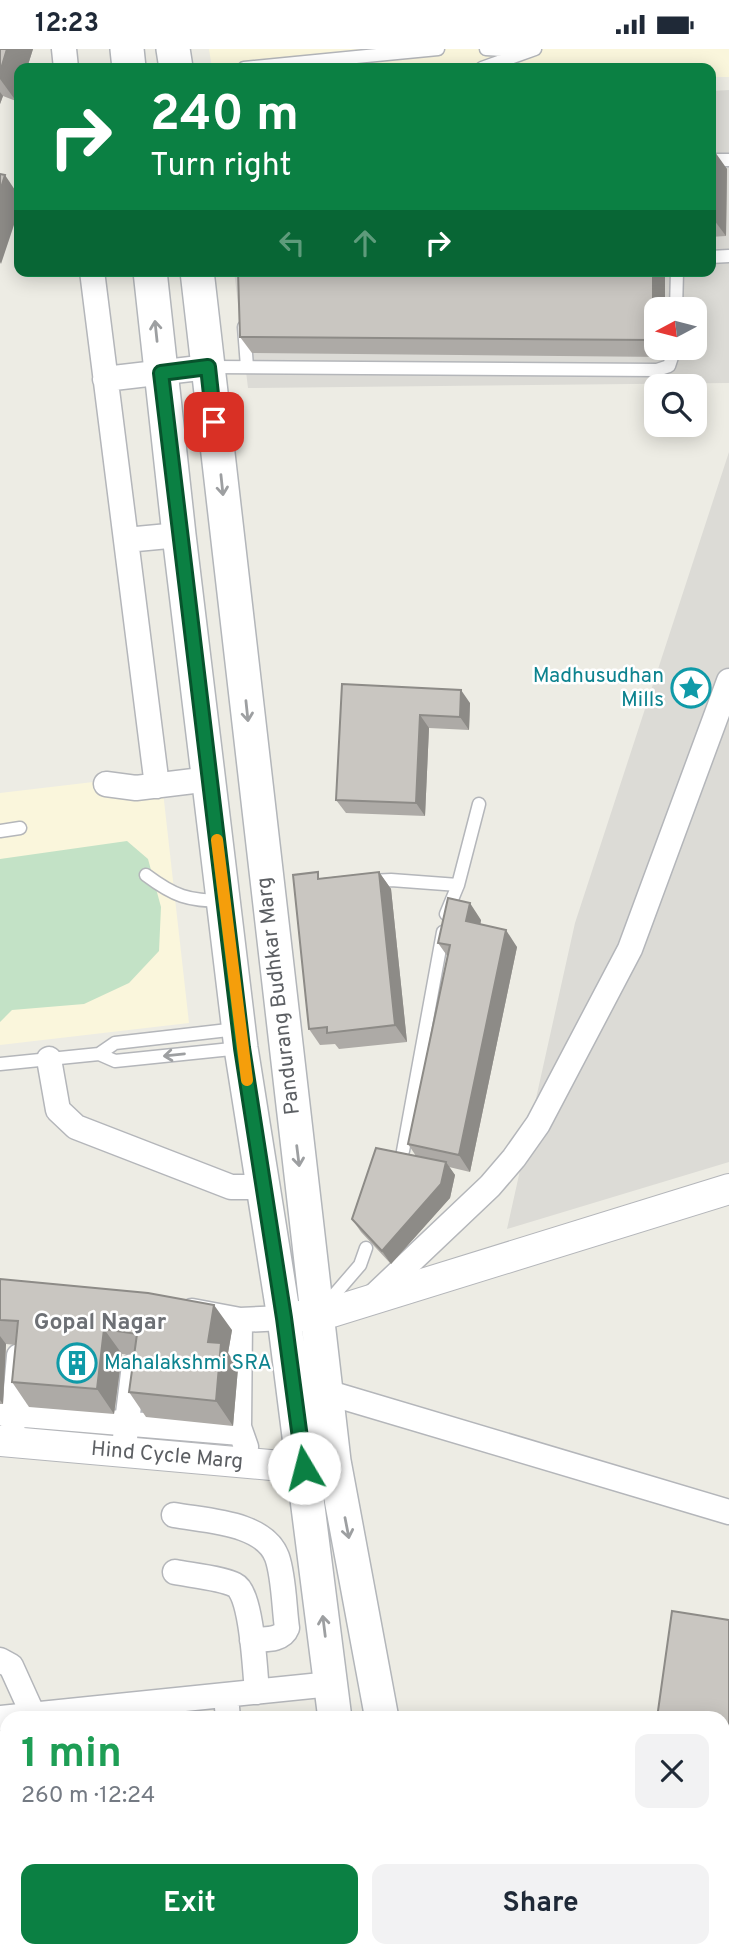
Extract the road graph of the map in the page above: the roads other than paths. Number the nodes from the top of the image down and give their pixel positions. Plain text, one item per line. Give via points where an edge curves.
1 (438, 49) edge
2 (486, 49) edge
3 (530, 50) edge
4 (347, 58) edge
5 (296, 63) edge
6 (495, 63) edge
7 (93, 277) edge
8 (151, 277) edge
9 (198, 277) edge
10 (677, 277) edge
11 (676, 297) edge
12 (243, 312) edge
13 (671, 361) edge
14 (208, 367) junction
15 (247, 367) junction
16 (161, 373) junction
17 (106, 379) junction
18 (179, 535) junction
19 (126, 540) junction
20 (729, 681) edge
21 (209, 779) junction
22 (106, 784) dead end
23 (157, 786) junction
24 (479, 804) dead end
25 (20, 828) dead end
26 (0, 831) edge
27 (146, 875) dead end
28 (352, 882) edge
29 (458, 885) junction
30 (224, 901) junction
31 (241, 1038) junction
32 (99, 1054) junction
33 (49, 1059) junction
34 (0, 1063) edge
35 (402, 1151) edge
36 (264, 1187) junction
37 (729, 1189) edge
38 (366, 1248) edge
39 (372, 1299) junction
40 (174, 1308) edge
41 (300, 1317) junction
42 (240, 1320) junction
43 (20, 1348) edge
44 (134, 1365) edge
45 (326, 1391) junction
46 (6, 1428) edge
47 (240, 1433) junction
48 (125, 1438) junction
49 (253, 1464) junction
50 (319, 1464) junction
51 (729, 1512) edge
52 (174, 1515) dead end
53 (175, 1571) dead end
54 (252, 1640) junction
55 (0, 1660) edge
56 (331, 1685) junction
57 (257, 1692) junction
58 (227, 1707) edge
59 (32, 1711) edge
60 (145, 1711) edge
61 (334, 1711) edge
62 (380, 1711) edge

1 - 4 lane
2 - 3 lane
3 - 6 lane
4 - 5 lane
7 - 17 street
16 -> 8 main road, Pandurang Budhkar Marg
9 - 14 main road, Pandurang Budhkar Marg
10 - 11 lane
12 - 15 lane
13 - 15 lane via 657,370
14 - 15 lane
14 - 16 street
14 -> 41 main road, Pandurang Budhkar Marg via 274,887
16 - 17 street
16 - 18 main road, Pandurang Budhkar Marg
17 - 19 street
18 - 19 street
18 - 21 main road, Pandurang Budhkar Marg
19 - 23 street
20 - 39 street via 630,949 538,1124 490,1186
21 - 23 street
21 - 30 main road, Pandurang Budhkar Marg
22 - 23 street
24 - 29 lane
25 - 26 lane
27 - 30 lane via 180,896
28 - 29 lane
29 - 35 lane via 447,907
30 - 31 main road, Pandurang Budhkar Marg
31 - 32 lane via 115,1044
31 -> 32 lane via 116,1061
31 - 36 main road, Pandurang Budhkar Marg
32 - 33 lane
33 - 34 lane
33 - 36 street via 58,1109 76,1127 231,1187
36 - 41 main road, Pandurang Budhkar Marg
37 - 39 street
38 - 41 lane via 360,1265
39 - 41 street
40 - 42 street
41 - 42 street
41 - 45 main road, Pandurang Budhkar Marg
41 - 50 main road, Pandurang Budhkar Marg
42 - 47 street
43 - 46 street
44 - 48 street
45 - 50 main road, Pandurang Budhkar Marg
45 - 51 street
46 - 48 street, Hind Cycle Marg
47 - 48 street
47 - 49 street
48 - 49 street, Hind Cycle Marg
49 - 50 street, Hind Cycle Marg
56 -> 50 main road, Pandurang Budhkar Marg
50 -> 62 main road, Pandurang Budhkar Marg
52 - 54 street via 251,1530 271,1546 277,1558 287,1628 280,1637
53 - 54 street via 239,1588
54 - 57 street
55 - 59 street via 11,1666
56 - 57 street
56 - 61 main road, Pandurang Budhkar Marg
57 - 58 street
58 - 60 street

